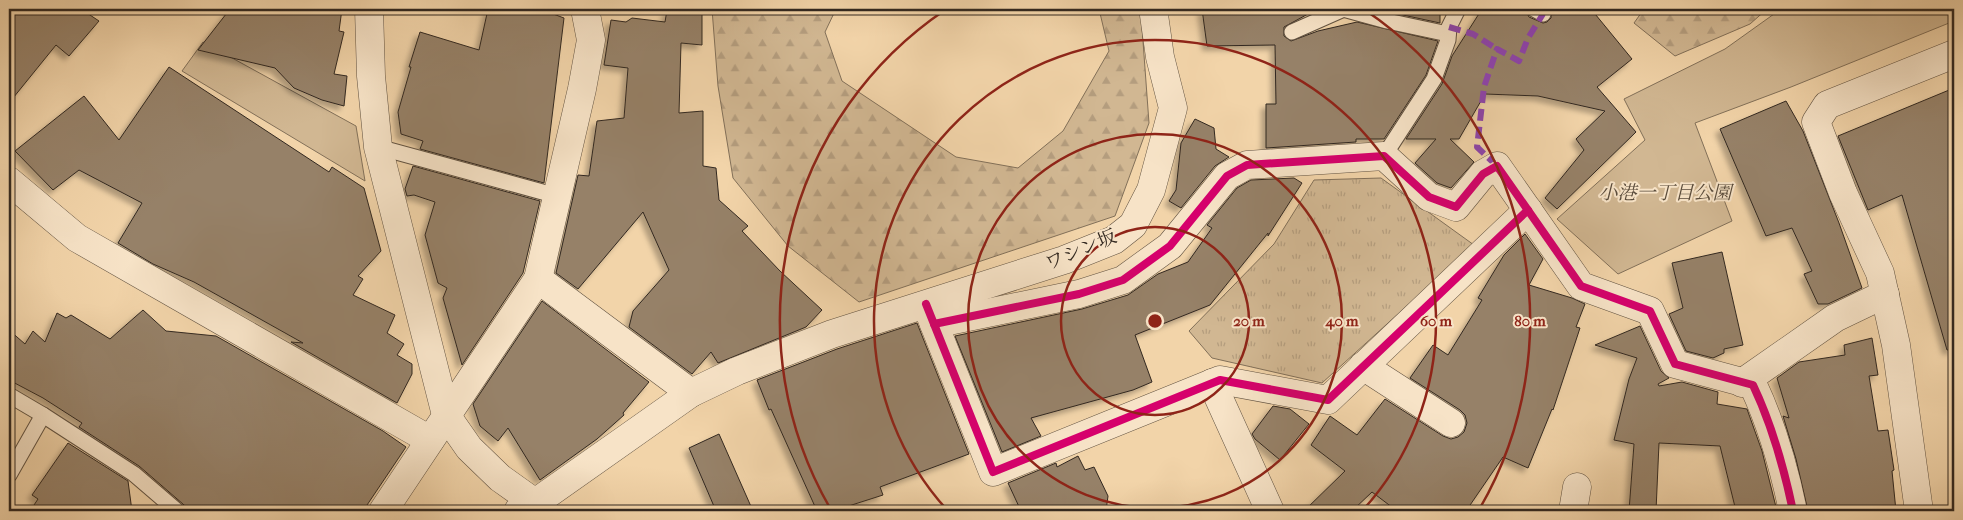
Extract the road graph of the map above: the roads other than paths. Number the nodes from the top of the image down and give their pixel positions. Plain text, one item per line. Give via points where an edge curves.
1 (369, 9) edge
2 (585, 9) edge
3 (1156, 9) edge
4 (1344, 9) edge
5 (1458, 9) edge
6 (1292, 32) dead end
7 (1448, 34) junction
8 (1954, 54) edge
9 (378, 147) junction
10 (1384, 156) junction
11 (9, 181) edge
12 (557, 196) junction
13 (1528, 210) junction
14 (538, 278) junction
15 (1885, 294) junction
16 (930, 314) junction
17 (1363, 366) junction
18 (1212, 383) junction
19 (1742, 383) junction
20 (691, 393) junction
21 (9, 396) edge
22 (446, 414) junction
23 (44, 415) junction
24 (1451, 422) dead end
25 (430, 440) junction
26 (9, 475) edge
27 (526, 507) edge
28 (177, 511) edge
29 (382, 511) edge
30 (1270, 511) edge
31 (1793, 511) edge
32 (1919, 511) edge

1 - 9 street
2 - 12 street via 590,40
3 - 16 street, ワシン坂 via 1160,57 1173,108 1151,190 1133,225 1114,240
4 - 6 lane
4 - 7 lane
5 - 7 lane
7 - 10 lane via 1434,79
8 - 15 street via 1827,105 1816,122 1843,193 1880,273
9 - 12 lane
9 - 22 street
10 - 13 street via 1429,197 1456,207 1483,174 1497,166
10 - 16 street via 1247,165 1227,176 1170,246 1123,280 1079,294
11 - 25 street via 77,238
12 - 14 street
13 - 17 street
13 - 19 street via 1581,286 1650,311 1675,364
14 - 20 street
14 - 22 street
15 - 19 street via 1835,318
15 - 32 street via 1896,345
16 - 18 street via 993,472
16 - 20 street via 832,334 737,370
17 - 18 street via 1328,400 1220,380
17 - 24 street
18 - 30 street
19 - 31 street via 1753,386 1764,407 1784,468
20 - 27 street
21 - 23 lane
22 - 25 street
22 - 27 street via 469,448
23 - 26 lane
23 - 28 lane via 134,474
25 - 29 street

